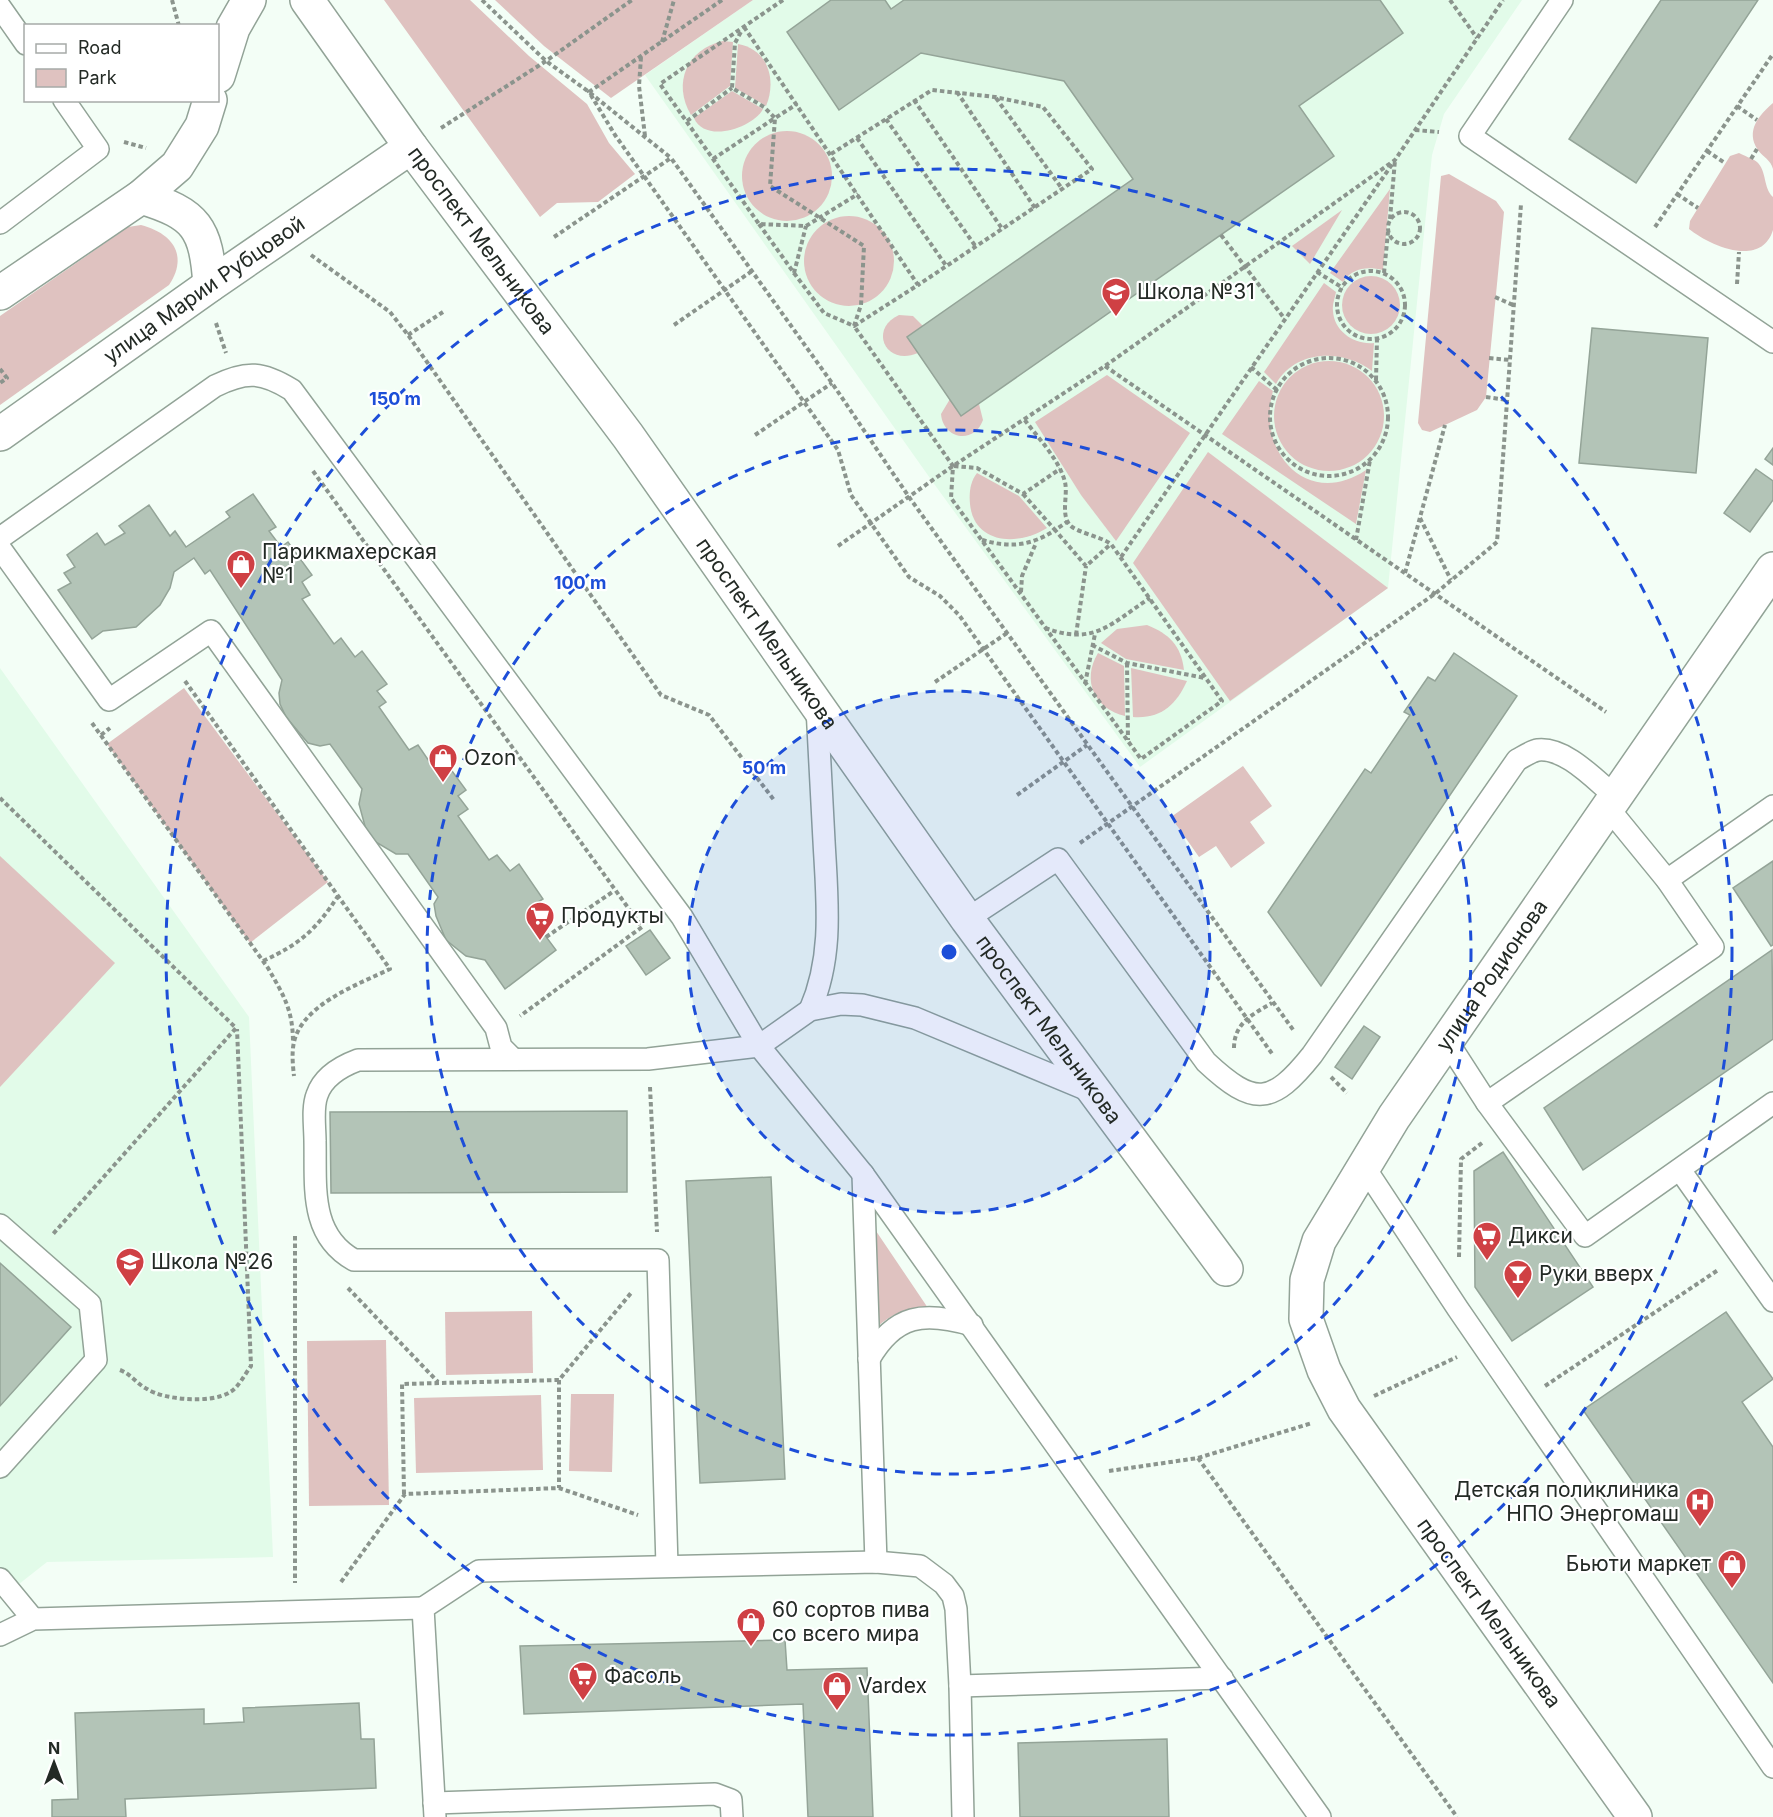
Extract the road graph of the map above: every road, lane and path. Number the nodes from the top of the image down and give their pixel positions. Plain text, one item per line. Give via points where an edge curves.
1 (171, 0) edge
2 (249, 0) edge
3 (307, 0) edge
4 (482, 0) edge
5 (632, 0) edge
6 (674, 0) edge
7 (722, 0) edge
8 (783, 0) edge
9 (1450, 0) edge
10 (1503, 0) edge
11 (1562, 0) edge
12 (0, 7) edge
13 (178, 24) edge
14 (744, 27) junction
15 (1477, 38) junction
16 (24, 41) edge
17 (662, 42) junction
18 (1773, 54) edge
19 (641, 56) junction
20 (546, 61) junction
21 (219, 73) edge
22 (732, 88) junction
23 (589, 92) junction
24 (957, 92) junction
25 (995, 98) junction
26 (914, 100) junction
27 (65, 102) edge
28 (209, 102) edge
29 (796, 104) junction
30 (1737, 106) junction
31 (775, 118) junction
32 (886, 119) junction
33 (1757, 120) dead end
34 (687, 121) junction
35 (1415, 130) junction
36 (1438, 132) dead end
37 (645, 136) junction
38 (857, 138) junction
39 (411, 147) junction
40 (1757, 148) dead end
41 (1707, 151) junction
42 (831, 154) junction
43 (671, 158) junction
44 (713, 159) junction
45 (1750, 159) dead end
46 (1395, 160) junction
47 (1725, 163) dead end
48 (1523, 173) junction
49 (645, 177) junction
50 (1063, 190) junction
51 (858, 194) junction
52 (1677, 194) junction
53 (141, 197) junction
54 (1035, 208) junction
55 (1698, 208) dead end
56 (820, 218) junction
57 (1390, 220) junction
58 (0, 223) edge
59 (759, 224) junction
60 (806, 226) junction
61 (1003, 230) junction
62 (1388, 230) junction
63 (1221, 235) dead end
64 (554, 237) dead end
65 (976, 247) junction
66 (1640, 250) junction
67 (947, 267) junction
68 (1245, 267) junction
69 (753, 271) junction
70 (1317, 272) junction
71 (794, 273) junction
72 (1384, 273) junction
73 (210, 285) junction
74 (918, 285) junction
75 (1343, 288) junction
76 (725, 290) junction
77 (0, 293) edge
78 (1495, 297) dead end
79 (1514, 305) junction
80 (390, 312) dead end
81 (443, 312) dead end
82 (214, 318) dead end
83 (1284, 318) junction
84 (674, 325) dead end
85 (854, 326) junction
86 (408, 335) junction
87 (1377, 339) junction
88 (1773, 342) edge
89 (228, 358) dead end
90 (1489, 358) dead end
91 (1510, 360) junction
92 (1105, 366) junction
93 (1251, 367) junction
94 (0, 369) edge
95 (1376, 381) junction
96 (0, 383) edge
97 (832, 383) junction
98 (1277, 390) junction
99 (1486, 397) dead end
100 (1507, 400) junction
101 (805, 402) junction
102 (1024, 419) junction
103 (1445, 425) dead end
104 (1204, 433) junction
105 (0, 434) edge
106 (755, 435) dead end
107 (1370, 459) junction
108 (953, 466) junction
109 (310, 467) dead end
110 (1060, 469) junction
111 (1023, 494) junction
112 (909, 497) junction
113 (1420, 518) junction
114 (1067, 522) junction
115 (871, 524) junction
116 (1055, 530) junction
117 (0, 538) edge
118 (982, 540) junction
119 (1356, 540) junction
120 (1037, 542) junction
121 (1111, 544) junction
122 (838, 546) dead end
123 (0, 548) edge
124 (1121, 557) junction
125 (1086, 566) junction
126 (1773, 569) edge
127 (1405, 573) junction
128 (1451, 580) junction
129 (1436, 593) junction
130 (1021, 594) junction
131 (1150, 598) junction
132 (1045, 628) junction
133 (1007, 633) junction
134 (1095, 634) junction
135 (1076, 635) junction
136 (1092, 645) junction
137 (984, 649) junction
138 (1127, 663) junction
139 (180, 674) dead end
140 (1206, 678) junction
141 (935, 682) dead end
142 (1085, 684) junction
143 (817, 704) junction
144 (1606, 712) dead end
145 (87, 717) dead end
146 (118, 722) dead end
147 (101, 735) junction
148 (1128, 742) junction
149 (1087, 745) junction
150 (1063, 762) junction
151 (1017, 795) dead end
152 (0, 798) edge
153 (774, 800) dead end
154 (1613, 803) junction
155 (1132, 806) junction
156 (1773, 806) edge
157 (1107, 824) junction
158 (1058, 859) junction
159 (1667, 880) junction
160 (614, 891) junction
161 (338, 896) junction
162 (967, 919) junction
163 (546, 937) dead end
164 (263, 961) junction
165 (1272, 1003) junction
166 (810, 1010) junction
167 (1247, 1018) junction
168 (514, 1021) dead end
169 (237, 1028) junction
170 (1299, 1036) dead end
171 (1447, 1041) junction
172 (759, 1046) junction
173 (293, 1047) junction
174 (1234, 1056) dead end
175 (512, 1058) junction
176 (648, 1059) junction
177 (1278, 1062) dead end
178 (1324, 1070) dead end
179 (294, 1079) dead end
180 (1093, 1092) junction
181 (1347, 1093) dead end
182 (1487, 1102) junction
183 (1773, 1103) edge
184 (1504, 1126) junction
185 (1363, 1165) junction
186 (1680, 1170) junction
187 (863, 1174) junction
188 (0, 1225) edge
189 (303, 1242) dead end
190 (34, 1255) junction
191 (1740, 1255) junction
192 (658, 1260) junction
193 (1226, 1269) dead end
194 (343, 1283) dead end
195 (1773, 1301) edge
196 (1458, 1309) junction
197 (972, 1324) junction
198 (1483, 1345) junction
199 (869, 1359) junction
200 (96, 1360) junction
201 (559, 1380) junction
202 (438, 1383) junction
203 (1522, 1402) junction
204 (1343, 1409) junction
205 (1198, 1458) junction
206 (0, 1467) edge
207 (1079, 1476) junction
208 (559, 1488) junction
209 (404, 1494) junction
210 (665, 1524) junction
211 (876, 1562) junction
212 (667, 1566) junction
213 (0, 1579) edge
214 (423, 1608) junction
215 (320, 1612) junction
216 (295, 1613) junction
217 (33, 1619) junction
218 (0, 1635) edge
219 (1222, 1678) junction
220 (960, 1686) junction
221 (1773, 1767) edge
222 (434, 1810) edge
223 (732, 1817) edge
224 (963, 1817) edge
225 (1320, 1817) edge
226 (1457, 1817) edge
227 (1635, 1817) edge

1 - 13 path
2 - 21 street via 232,28
3 - 39 street, проспект Мельникова
4 - 20 path
5 - 20 path
6 - 17 path
7 - 17 path
8 - 14 path
9 - 15 path
10 - 15 path
11 - 48 lane via 1470,136
12 - 16 lane
14 - 22 path via 735,43
14 - 29 path
14 - 34 path via 660,84
15 - 35 path
17 - 19 path
18 - 30 path
19 - 23 path
19 - 37 path via 639,86
20 - 23 path
20 - 39 path
22 - 31 path
22 - 34 path
23 - 37 path
23 - 49 path
24 - 25 path
24 - 26 path via 932,90
24 - 54 path
25 - 50 path
25 - 50 path via 1043,107 1092,170
26 - 32 path
26 - 61 path
27 - 58 lane via 98,148
28 - 53 street via 202,126 177,166
29 - 31 path
29 - 42 path
30 - 33 path
30 - 41 path
31 - 44 path
31 - 56 path via 770,186
32 - 38 path
32 - 65 path
34 - 44 path
35 - 36 path
35 - 46 path
37 - 43 path
38 - 42 path
38 - 67 path
39 - 73 street, улица Марии Рубцовой
39 - 143 street, проспект Мельникова via 628,436
40 - 45 path
41 - 47 path
41 - 52 path
42 - 51 path
43 - 49 path
43 - 69 path
44 - 59 path
46 - 57 path
46 - 68 path
46 - 70 path
48 - 66 lane
48 - 79 path
49 - 64 path
49 - 76 path
50 - 54 path
51 - 56 path
51 - 74 path
52 - 55 path
52 - 66 path
53 - 73 street via 171,206 197,225 208,254
53 - 77 street
54 - 61 path
56 - 60 path
56 - 85 path via 864,246 861,305
57 - 62 path
57 - 62 path via 1398,213 1408,213 1417,219 1420,229 1416,239 1407,244 1396,243
59 - 60 path
59 - 71 path
60 - 71 path
61 - 65 path
62 - 72 path
63 - 68 path
65 - 67 path
66 - 88 lane
67 - 74 path
68 - 83 path
68 - 92 path
69 - 76 path
69 - 97 path
70 - 75 path
70 - 83 path
71 - 85 path via 824,313
72 - 75 path via 1362,272
72 - 87 path via 1400,287 1405,308 1397,328
73 - 105 street, улица Марии Рубцовой
74 - 85 path
75 - 87 path via 1337,307 1346,327 1366,339
76 - 84 path
76 - 101 path
78 - 79 path
79 - 91 path
80 - 86 path
81 - 86 path
82 - 89 path
83 - 93 path
85 - 108 path
86 - 153 path via 661,695 709,715
87 - 95 path
90 - 91 path
91 - 100 path
92 - 102 path
92 - 104 path
93 - 98 path
93 - 104 path
94 - 96 path via 7,378
95 - 98 path via 1359,366 1327,358 1295,369
95 - 107 path via 1388,406 1388,423 1384,439
97 - 101 path
97 - 112 path
98 - 107 path via 1270,411 1271,428 1276,444 1299,468 1332,476 1348,473
99 - 100 path
100 - 128 path via 1497,543
101 - 106 path
101 - 115 path via 838,450 851,495
102 - 108 path
102 - 110 path
103 - 113 path
104 - 119 path
104 - 124 path
107 - 119 path
108 - 111 path via 977,468
108 - 112 path
108 - 118 path via 951,498
109 - 160 path
110 - 111 path
110 - 114 path via 1067,495
111 - 116 path
112 - 115 path
112 - 133 path
113 - 127 path
113 - 128 path
114 - 116 path
114 - 121 path
115 - 122 path
115 - 137 path via 909,577 939,596 959,615
116 - 120 path
116 - 125 path
117 - 172 lane via 234,376 254,374 274,379 292,390 682,917
118 - 120 path via 1001,545
118 - 130 path
119 - 127 path
120 - 130 path via 1022,576
121 - 124 path
121 - 125 path
123 - 175 lane via 109,700 211,631 496,1028 501,1047
124 - 131 path
125 - 135 path
126 - 154 street, улица Родионова
127 - 129 path
128 - 129 path
129 - 144 path
129 - 155 path
130 - 132 path
131 - 134 path
131 - 140 path
132 - 135 path
132 - 142 path
133 - 137 path
133 - 149 path
134 - 135 path
134 - 136 path
136 - 138 path
136 - 142 path
137 - 141 path
137 - 150 path
138 - 140 path
138 - 148 path
139 - 161 path
140 - 148 path via 1222,700 1141,759
142 - 148 path
143 - 162 street, проспект Мельникова
143 - 166 lane via 829,928 825,965
145 - 147 path
146 - 147 path
147 - 164 path
149 - 150 path
149 - 155 path
150 - 151 path
150 - 157 path
152 - 169 path
154 - 158 lane via 1571,762 1550,750 1536,750 1517,760 1312,1055 1291,1081 1265,1093 1249,1093 1229,1083 1206,1062
154 - 159 lane
154 - 171 street, улица Родионова
155 - 157 path
155 - 165 path
156 - 159 lane
157 - 158 path
157 - 167 path
158 - 162 lane
159 - 182 lane via 1713,947
160 - 163 path
160 - 168 path via 642,927
161 - 164 path via 309,935 293,948
161 - 173 path via 390,969 314,1011 299,1029
162 - 180 street, проспект Мельникова
164 - 173 path via 287,1001 293,1020
165 - 167 path
165 - 170 path
166 - 172 lane
166 - 180 lane via 861,1005 915,1018
167 - 174 path via 1236,1030
167 - 177 path
169 - 190 path
169 - 200 path via 251,1366 230,1392 170,1400 146,1389 128,1373
171 - 182 lane
171 - 185 street, улица Родионова
172 - 176 lane
172 - 187 lane
173 - 179 path
175 - 176 lane
175 - 192 lane via 358,1060 341,1066 328,1079 317,1094 316,1103 316,1192 319,1216 338,1251 354,1260
176 - 192 path
178 - 181 path
180 - 193 street, проспект Мельникова
182 - 184 lane
183 - 186 lane
184 - 186 lane via 1585,1236
184 - 196 path via 1461,1159
185 - 196 lane
185 - 204 street, улица Родионова via 1319,1241 1306,1298 1310,1336
186 - 191 lane
187 - 197 lane
187 - 199 lane
188 - 190 lane
189 - 216 path via 295,1234
190 - 200 lane via 90,1304
191 - 195 lane
191 - 203 path
192 - 201 path
192 - 210 lane
194 - 202 path
196 - 198 lane
197 - 199 lane via 928,1317 903,1322 881,1339
197 - 207 lane
198 - 203 lane
198 - 204 path
199 - 211 lane
200 - 206 lane
201 - 202 path
201 - 208 path
202 - 209 path via 402,1384
203 - 221 lane
204 - 205 path
204 - 227 street, проспект Мельникова
205 - 207 path
205 - 226 path
207 - 219 lane
208 - 209 path
208 - 210 path
209 - 215 path
210 - 212 lane
211 - 212 lane
211 - 220 lane via 920,1566 944,1584 956,1609
212 - 214 lane via 479,1571
213 - 217 lane
214 - 215 lane
214 - 222 lane
215 - 216 lane
216 - 217 lane
217 - 218 lane
219 - 220 lane
219 - 225 lane
220 - 224 lane
222 - 223 lane via 715,1794 731,1800

